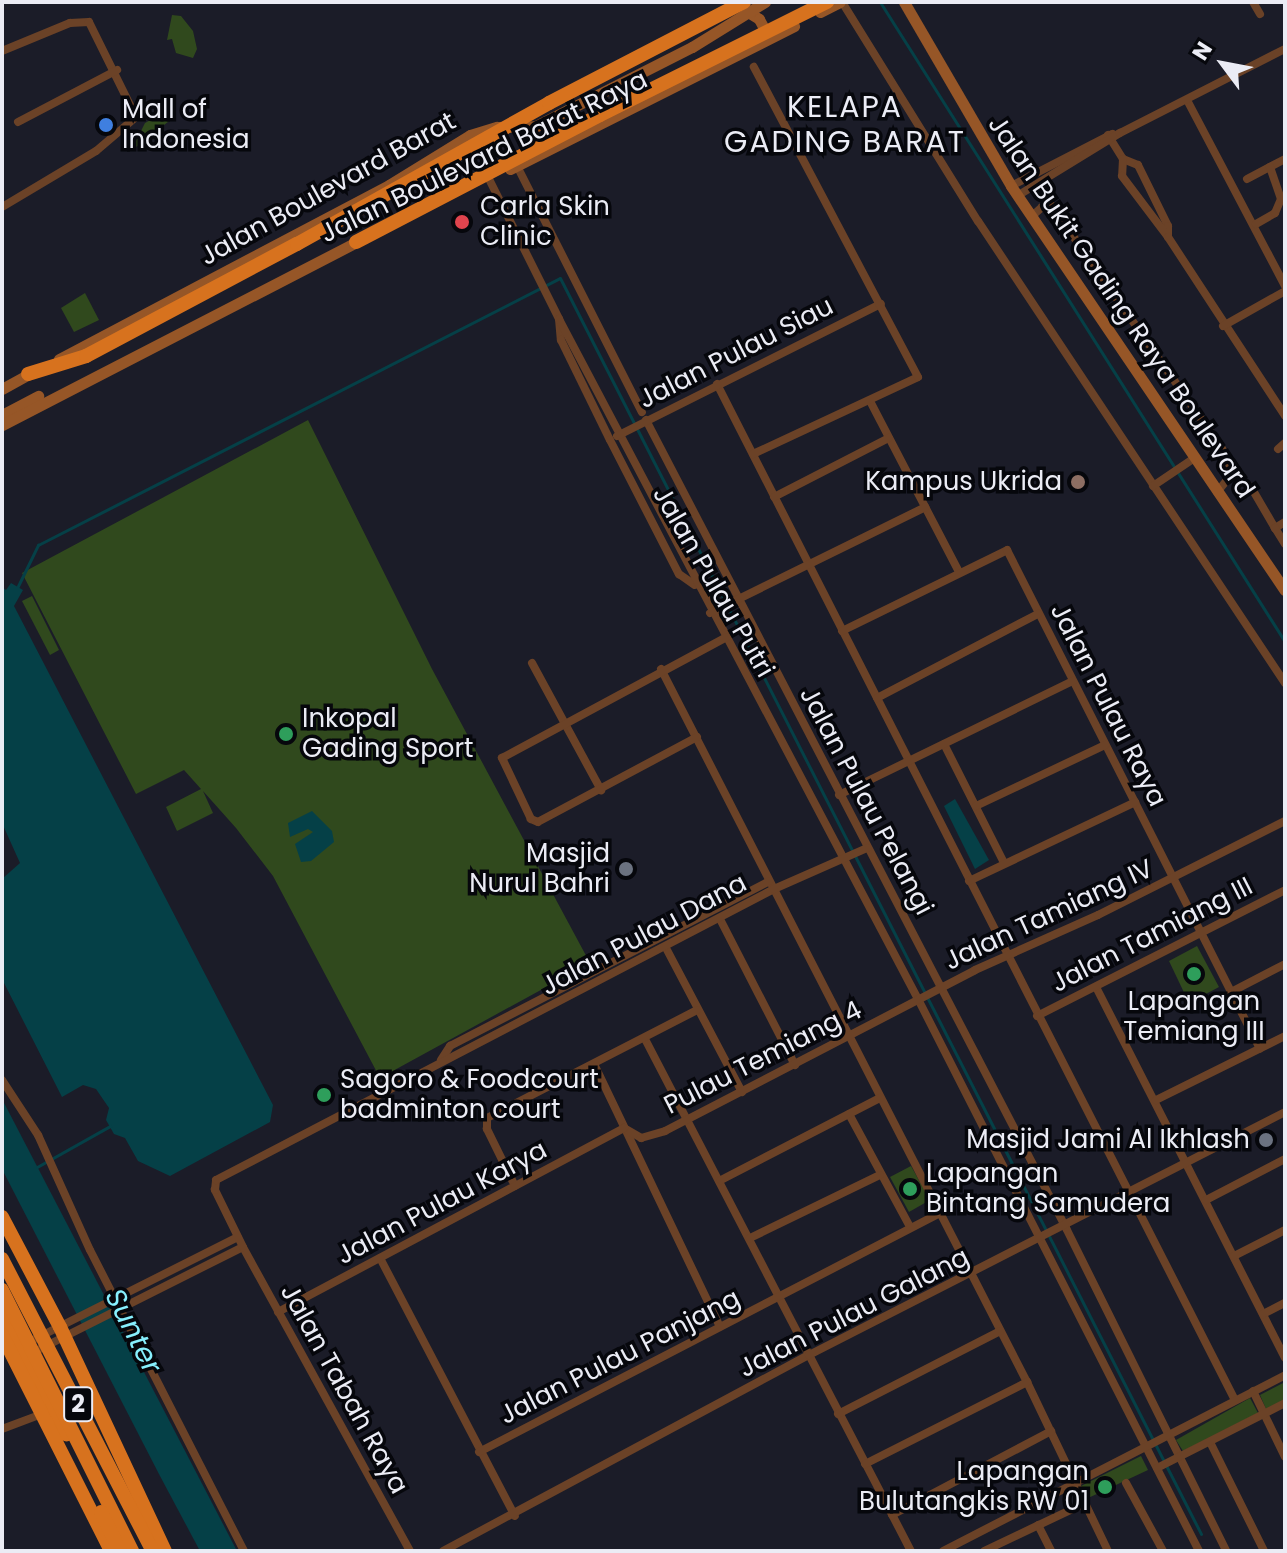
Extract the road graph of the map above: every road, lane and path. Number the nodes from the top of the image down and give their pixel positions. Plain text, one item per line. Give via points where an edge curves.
1 (765, 2) edge
2 (827, 2) edge
3 (841, 2) edge
4 (904, 2) edge
5 (1253, 2) edge
6 (746, 7) edge
7 (1260, 14) dead end
8 (769, 39) junction
9 (1285, 49) edge
10 (2, 51) edge
11 (754, 67) dead end
12 (117, 70) junction
13 (1187, 100) junction
14 (18, 122) dead end
15 (1110, 138) junction
16 (1064, 157) junction
17 (1123, 159) junction
18 (1285, 159) edge
19 (517, 166) junction
20 (1069, 166) junction
21 (1270, 167) junction
22 (489, 179) junction
23 (1247, 179) dead end
24 (1014, 191) junction
25 (2, 207) edge
26 (1031, 217) junction
27 (1256, 224) dead end
28 (1168, 237) junction
29 (356, 242) junction
30 (1285, 288) edge
31 (881, 304) junction
32 (559, 319) junction
33 (1223, 326) junction
34 (28, 374) junction
35 (589, 375) junction
36 (580, 381) junction
37 (717, 384) junction
38 (73, 385) junction
39 (2, 389) edge
40 (870, 401) junction
41 (2, 415) edge
42 (1285, 416) edge
43 (643, 418) junction
44 (2, 425) edge
45 (621, 434) junction
46 (889, 438) junction
47 (610, 440) junction
48 (753, 454) junction
49 (1188, 462) junction
50 (1157, 483) junction
51 (1251, 487) dead end
52 (1217, 492) junction
53 (774, 497) junction
54 (925, 507) junction
55 (1285, 522) edge
56 (1275, 528) junction
57 (669, 530) junction
58 (660, 535) junction
59 (1285, 544) edge
60 (809, 565) junction
61 (959, 572) junction
62 (696, 586) junction
63 (1285, 590) edge
64 (736, 600) junction
65 (712, 612) junction
66 (1038, 614) junction
67 (842, 631) junction
68 (727, 637) junction
69 (532, 663) dead end
70 (661, 669) junction
71 (1073, 681) junction
72 (1285, 683) edge
73 (877, 698) junction
74 (564, 723) junction
75 (697, 737) junction
76 (944, 744) junction
77 (1105, 745) junction
78 (909, 762) junction
79 (601, 790) junction
80 (839, 795) junction
81 (1135, 802) junction
82 (976, 806) junction
83 (1285, 821) edge
84 (864, 850) junction
85 (844, 858) junction
86 (1004, 863) junction
87 (1173, 879) junction
88 (769, 881) junction
89 (969, 881) junction
90 (774, 889) junction
91 (1285, 890) edge
92 (721, 921) junction
93 (1201, 933) junction
94 (666, 948) junction
95 (1005, 956) junction
96 (1285, 964) edge
97 (1096, 987) junction
98 (939, 988) junction
99 (1231, 992) junction
100 (920, 998) junction
101 (697, 1010) junction
102 (1037, 1016) junction
103 (1285, 1036) edge
104 (645, 1039) junction
105 (849, 1039) junction
106 (1260, 1049) junction
107 (441, 1060) junction
108 (795, 1065) junction
109 (595, 1066) junction
110 (2, 1080) edge
111 (742, 1092) junction
112 (880, 1098) junction
113 (1156, 1100) junction
114 (1285, 1112) edge
115 (849, 1114) junction
116 (688, 1119) junction
117 (624, 1128) junction
118 (1285, 1159) edge
119 (1187, 1162) junction
120 (880, 1175) junction
121 (721, 1180) junction
122 (515, 1186) junction
123 (1128, 1193) junction
124 (1206, 1200) junction
125 (940, 1213) junction
126 (2, 1217) edge
127 (910, 1227) junction
128 (1063, 1229) junction
129 (1285, 1230) edge
130 (236, 1238) junction
131 (750, 1238) junction
132 (1044, 1239) junction
133 (242, 1248) junction
134 (1234, 1256) junction
135 (23, 1258) junction
136 (380, 1258) junction
137 (2, 1259) edge
138 (971, 1275) junction
139 (2, 1280) edge
140 (2, 1290) edge
141 (780, 1299) junction
142 (1285, 1303) edge
143 (118, 1305) junction
144 (2, 1310) edge
145 (278, 1312) junction
146 (1263, 1314) junction
147 (720, 1327) junction
148 (69, 1328) junction
149 (1000, 1331) junction
150 (2, 1335) edge
151 (24, 1351) junction
152 (809, 1355) junction
153 (1285, 1358) edge
154 (1285, 1375) edge
155 (1027, 1382) junction
156 (1253, 1391) junction
157 (1235, 1400) junction
158 (42, 1403) junction
159 (1285, 1403) edge
160 (838, 1414) junction
161 (1264, 1414) junction
162 (2, 1429) edge
163 (1051, 1431) junction
164 (1170, 1437) junction
165 (1210, 1442) junction
166 (1148, 1447) junction
167 (479, 1452) junction
168 (1179, 1454) junction
169 (1285, 1457) edge
170 (865, 1464) junction
171 (89, 1466) junction
172 (1158, 1468) junction
173 (1074, 1483) junction
174 (1126, 1483) dead end
175 (1083, 1504) junction
176 (892, 1515) junction
177 (515, 1516) junction
178 (1038, 1525) junction
179 (119, 1533) junction
180 (1004, 1541) junction
181 (112, 1551) edge
182 (120, 1551) edge
183 (130, 1551) edge
184 (153, 1551) edge
185 (165, 1551) edge
186 (244, 1551) edge
187 (410, 1551) edge
188 (443, 1551) edge
189 (911, 1551) edge
190 (943, 1551) edge
191 (984, 1551) edge
192 (1009, 1551) edge
193 (1051, 1551) edge
194 (1108, 1551) edge
195 (1163, 1551) edge
196 (1199, 1551) edge
197 (1226, 1551) edge
198 (1264, 1551) edge

1 - 6 main road, Jalan Boulevard Barat
2 - 29 highway, bridge
3 - 8 main road, Jalan Boulevard Barat Raya
3 - 50 street via 978,221
4 - 24 main road, Jalan Bukit Gading Raya Boulevard
5 - 7 street
6 - 8 main road
6 - 34 highway, bridge via 86,356
6 - 34 main road, Jalan Boulevard Barat via 692,47 536,126 497,127 470,135 397,180
8 - 19 main road, Jalan Boulevard Barat Raya
9 - 13 street
10 - 12 street via 84,20 93,26
11 - 31 street
12 - 14 street
12 - 25 street via 134,106 131,125
13 - 15 street
13 - 30 street
15 - 16 street
15 - 17 street
15 - 20 street
16 - 20 street
16 - 24 street
17 - 28 street via 1122,176
17 - 28 street via 1138,165 1168,226
18 - 21 street
19 - 22 main road, Jalan Boulevard Barat Raya
19 - 43 street, Jalan Pulau Pelangi
20 - 24 street
21 - 23 street
21 - 27 street via 1281,199 1275,213
22 - 29 main road, Jalan Boulevard Barat Raya
22 - 32 street, Jalan Pulau Putri
24 - 26 main road, Jalan Bukit Gading Raya Boulevard
26 - 49 main road, Jalan Bukit Gading Raya Boulevard
26 - 52 street via 1052,206 1222,449 1233,473
28 - 33 street
29 - 38 main road, Jalan Boulevard Barat Raya
30 - 33 street
31 - 37 street, Jalan Pulau Siau
31 - 40 street via 918,377
32 - 35 street
32 - 36 street, Jalan Pulau Putri via 561,340
33 - 42 street
34 - 39 main road, Jalan Boulevard Barat
35 - 36 street
35 - 45 street
36 - 47 street, Jalan Pulau Putri
37 - 43 street, Jalan Pulau Siau
37 - 48 street
38 - 41 main road via 47,391
38 - 44 main road
40 - 46 street
40 - 48 street
43 - 45 street, Jalan Pulau Siau
43 - 64 street, Jalan Pulau Pelangi
45 - 47 street, Jalan Pulau Siau
45 - 57 street
46 - 53 street
46 - 54 street
47 - 58 street, Jalan Pulau Putri
48 - 53 street
49 - 50 street
49 - 52 main road, Jalan Bukit Gading Raya Boulevard
50 - 72 street
51 - 56 street
52 - 63 main road, Jalan Bukit Gading Raya Boulevard
53 - 60 street
54 - 60 street
54 - 61 street
55 - 56 street
56 - 59 street
57 - 58 street
57 - 62 street
58 - 62 street, Jalan Pulau Putri via 679,574
60 - 64 street
60 - 67 street
61 - 66 street, Jalan Pulau Raya via 1007,550
61 - 67 street
62 - 65 street, Jalan Pulau Putri
64 - 65 street
64 - 80 street, Jalan Pulau Pelangi
65 - 68 street, Jalan Pulau Putri
66 - 71 street, Jalan Pulau Raya
66 - 73 street
67 - 73 street
68 - 70 street
68 - 85 street, Jalan Pulau Putri
69 - 74 street
70 - 74 street
70 - 75 street
71 - 76 street
71 - 77 street, Jalan Pulau Raya
73 - 78 street
74 - 79 street
74 - 79 street via 503,754 531,819 538,822
75 - 79 street
75 - 88 street
76 - 78 street
76 - 82 street
77 - 81 street, Jalan Pulau Raya
77 - 82 street
78 - 80 street
78 - 89 street
80 - 84 street, Jalan Pulau Pelangi
81 - 86 street
81 - 87 street, Jalan Pulau Raya
82 - 86 street
83 - 87 street, Jalan Tamiang IV
84 - 85 street, Jalan Pulau Dana
84 - 98 street, Jalan Pulau Pelangi
85 - 90 street, Jalan Pulau Dana
85 - 100 street, Jalan Pulau Putri
86 - 89 street
87 - 93 street, Jalan Pulau Raya
87 - 95 street, Jalan Tamiang IV
88 - 90 street
88 - 107 street, Jalan Pulau Dana via 450,1046
89 - 95 street
90 - 92 street, Jalan Pulau Dana
90 - 105 street
91 - 93 street, Jalan Tamiang III
92 - 94 street, Jalan Pulau Dana
92 - 108 street
93 - 97 street, Jalan Tamiang III
93 - 99 street, Jalan Pulau Raya
94 - 101 street
94 - 107 street, Jalan Pulau Dana
95 - 98 street, Jalan Tamiang IV
95 - 102 street
96 - 99 street
97 - 102 street, Jalan Tamiang III
97 - 113 street
98 - 100 street, Jalan Tamiang IV
98 - 128 street, Jalan Pulau Pelangi
99 - 106 street, Jalan Pulau Raya
100 - 105 street, Pulau Temiang 4
100 - 132 street, Jalan Pulau Putri
101 - 104 street
101 - 111 street
102 - 123 street
103 - 106 street
104 - 109 street
104 - 116 street
105 - 108 street, Pulau Temiang 4
105 - 112 street
106 - 113 street
107 - 130 street, Jalan Pulau Dana via 219,1176 215,1190
108 - 111 street, Pulau Temiang 4
109 - 117 street
109 - 122 street via 487,1118 487,1129
110 - 143 street via 51,1161
111 - 116 street, Pulau Temiang 4
112 - 115 street
112 - 125 street
113 - 119 street
114 - 119 street, Jalan Pulau Galang
115 - 120 street
115 - 121 street
116 - 117 street, Pulau Temiang 4 via 649,1137
116 - 121 street
117 - 122 street, Jalan Pulau Karya
117 - 147 street
118 - 124 street
119 - 123 street, Jalan Pulau Galang
119 - 124 street
120 - 127 street
120 - 131 street
121 - 131 street
122 - 136 street, Jalan Pulau Karya
123 - 128 street, Jalan Pulau Galang
123 - 157 street
124 - 134 street
125 - 127 street, Jalan Pulau Panjang
125 - 138 street
126 - 135 highway
127 - 141 street, Jalan Pulau Panjang
128 - 132 street, Jalan Pulau Galang
128 - 164 street, Jalan Pulau Pelangi
129 - 134 street
130 - 133 street, Jalan Tabah Raya
130 - 143 street
131 - 141 street
132 - 138 street, Jalan Pulau Galang
132 - 166 street, Jalan Pulau Putri
133 - 143 street
133 - 145 street, Jalan Tabah Raya
134 - 146 street
135 - 139 highway
135 - 148 highway
136 - 145 street, Jalan Pulau Karya
136 - 167 street, Jalan Pulau Panjang
137 - 184 highway, 2, bridge
138 - 149 street
138 - 152 street, Jalan Pulau Galang
140 - 171 highway, 2, bridge
141 - 147 street, Jalan Pulau Panjang
141 - 152 street
142 - 146 street
143 - 148 street
143 - 186 street
144 - 151 highway
145 - 187 street, Jalan Tabah Raya
146 - 153 street
147 - 167 street, Jalan Pulau Panjang
148 - 151 street
148 - 185 highway
149 - 155 street
149 - 160 street
150 - 158 highway
151 - 158 highway
152 - 160 street
152 - 177 street, Jalan Pulau Galang
154 - 156 street
155 - 163 street
155 - 170 street
156 - 157 street
156 - 161 street
157 - 164 street
158 - 162 street
158 - 179 highway
158 - 181 highway
159 - 161 street
160 - 170 street
161 - 165 street
161 - 169 street
163 - 173 street
163 - 176 street
164 - 166 street
164 - 168 street, Jalan Pulau Pelangi
165 - 168 street
165 - 198 street
166 - 172 street, Jalan Pulau Putri
166 - 173 street
167 - 177 street, Jalan Pulau Panjang
168 - 172 street
168 - 197 street, Jalan Pulau Pelangi
170 - 176 street
171 - 182 highway, bridge via 93,1495
171 - 183 highway, 2, bridge
172 - 196 street, Jalan Pulau Putri
173 - 175 street
173 - 190 street
174 - 195 street
175 - 178 street
175 - 194 street
176 - 189 street
177 - 188 street, Jalan Pulau Galang
178 - 180 street
178 - 193 street
179 - 181 highway
179 - 183 highway
180 - 191 street
180 - 192 street

